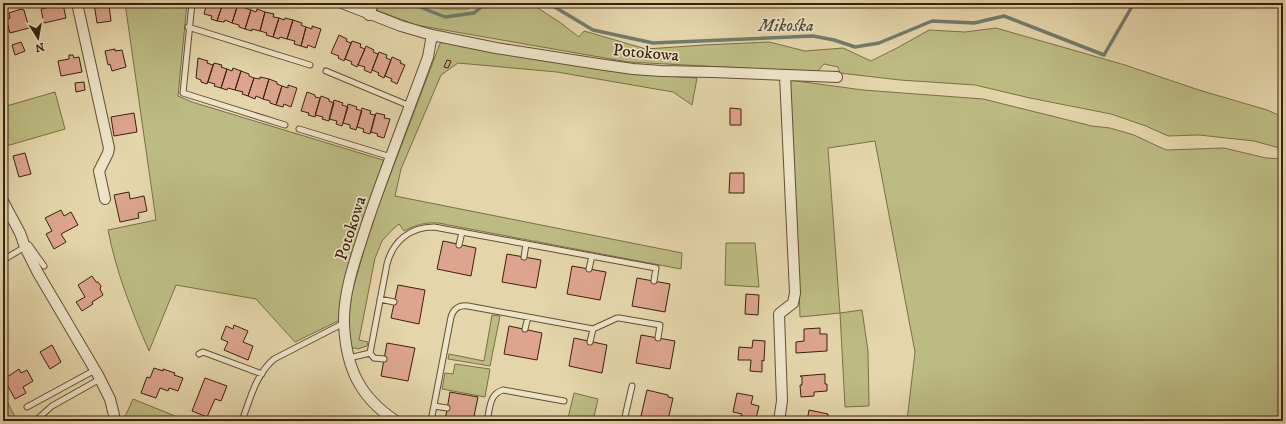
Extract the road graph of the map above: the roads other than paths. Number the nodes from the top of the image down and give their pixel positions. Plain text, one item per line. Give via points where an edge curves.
1 (77, 3) edge
2 (192, 3) edge
3 (342, 3) edge
4 (373, 3) edge
5 (369, 14) junction
6 (188, 27) junction
7 (432, 35) junction
8 (310, 65) dead end
9 (326, 71) dead end
10 (785, 75) junction
11 (837, 77) dead end
12 (410, 106) junction
13 (285, 124) dead end
14 (299, 129) dead end
15 (391, 157) junction
16 (105, 198) dead end
17 (3, 201) edge
18 (462, 232) junction
19 (20, 233) junction
20 (526, 244) junction
21 (459, 245) dead end
22 (25, 247) junction
23 (592, 256) junction
24 (524, 257) dead end
25 (3, 260) edge
26 (44, 266) dead end
27 (589, 269) dead end
28 (654, 281) dead end
29 (380, 299) junction
30 (394, 302) dead end
31 (528, 317) junction
32 (344, 323) junction
33 (526, 329) dead end
34 (593, 329) junction
35 (658, 338) dead end
36 (590, 342) dead end
37 (370, 353) junction
38 (199, 354) dead end
39 (349, 358) junction
40 (384, 360) dead end
41 (97, 374) junction
42 (262, 374) junction
43 (632, 386) dead end
44 (564, 401) dead end
45 (434, 406) junction
46 (27, 407) dead end
47 (447, 408) dead end
48 (35, 421) edge
49 (114, 421) edge
50 (242, 421) edge
51 (396, 421) edge
52 (431, 421) edge
53 (487, 421) edge
54 (624, 421) edge
55 (779, 421) edge

1 - 16 street via 108,148 100,171
2 - 6 lane
3 - 5 street, Potokowa
4 - 5 street
5 - 7 street, Potokowa
6 - 8 lane
6 - 13 lane via 183,93
7 - 10 street, Potokowa via 496,48 634,69
7 - 12 street, Potokowa via 428,57
9 - 12 lane
10 - 11 street, Potokowa
10 - 55 street via 795,293 793,303 778,314 782,401
12 - 15 street, Potokowa
14 - 15 lane
15 - 32 street, Potokowa via 349,282
17 - 19 street
18 - 20 lane
18 - 21 lane
18 - 29 lane via 426,227 413,231 398,241 391,250 387,262
19 - 22 street
19 - 26 lane
20 - 23 lane
20 - 24 lane
22 - 25 lane
22 - 41 street via 60,313
23 - 27 lane
23 - 28 lane via 656,268
29 - 30 lane
29 - 37 lane
31 - 33 lane
31 - 34 lane
31 - 45 lane via 468,306 454,309
32 - 39 street, Potokowa
32 - 42 lane via 274,359 267,364
34 - 35 lane via 620,318 660,326
34 - 36 lane
37 - 39 lane
37 - 40 lane via 374,358
38 - 42 lane via 203,352
39 - 51 street, Potokowa via 354,375 365,394 379,409
41 - 46 lane
41 - 48 lane
41 - 49 street via 110,399
42 - 50 lane
43 - 54 lane
44 - 53 lane via 503,390 491,400
45 - 47 lane
45 - 52 lane

